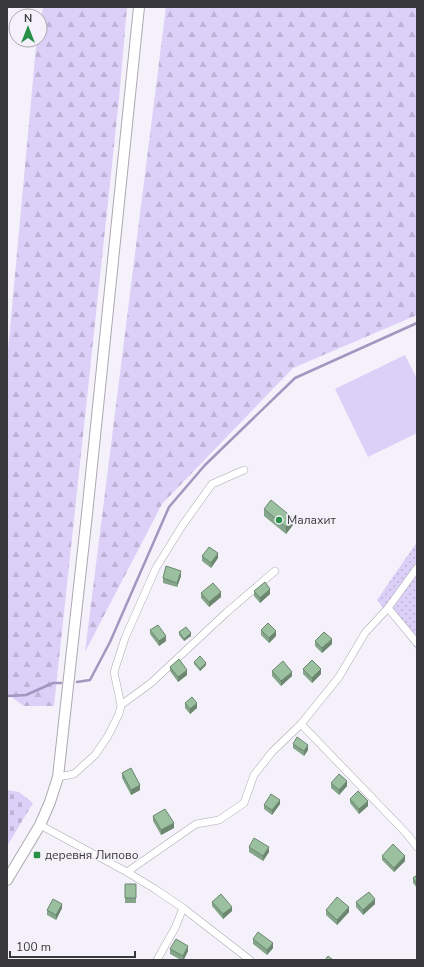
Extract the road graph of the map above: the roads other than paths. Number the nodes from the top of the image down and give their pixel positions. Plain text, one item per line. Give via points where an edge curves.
1 (138, 7) edge
2 (244, 470) dead end
3 (417, 568) edge
4 (275, 571) dead end
5 (388, 608) junction
6 (417, 643) edge
7 (121, 705) junction
8 (301, 724) junction
9 (58, 778) junction
10 (40, 825) junction
11 (417, 847) edge
12 (127, 872) junction
13 (7, 880) edge
14 (183, 908) junction
15 (157, 960) edge
16 (250, 960) edge

1 - 9 main road via 87,522
2 - 7 street via 212,484 156,568 125,638 114,672
3 - 5 street
4 - 7 street via 151,683
5 - 6 street
5 - 8 street via 365,633 339,678
7 - 9 street via 108,736 95,755 74,774
8 - 11 street
8 - 12 street via 272,752 254,775 244,803 219,820 196,824
9 - 10 main road
10 - 12 street
10 - 13 main road
12 - 14 street
14 - 15 street
14 - 16 street

